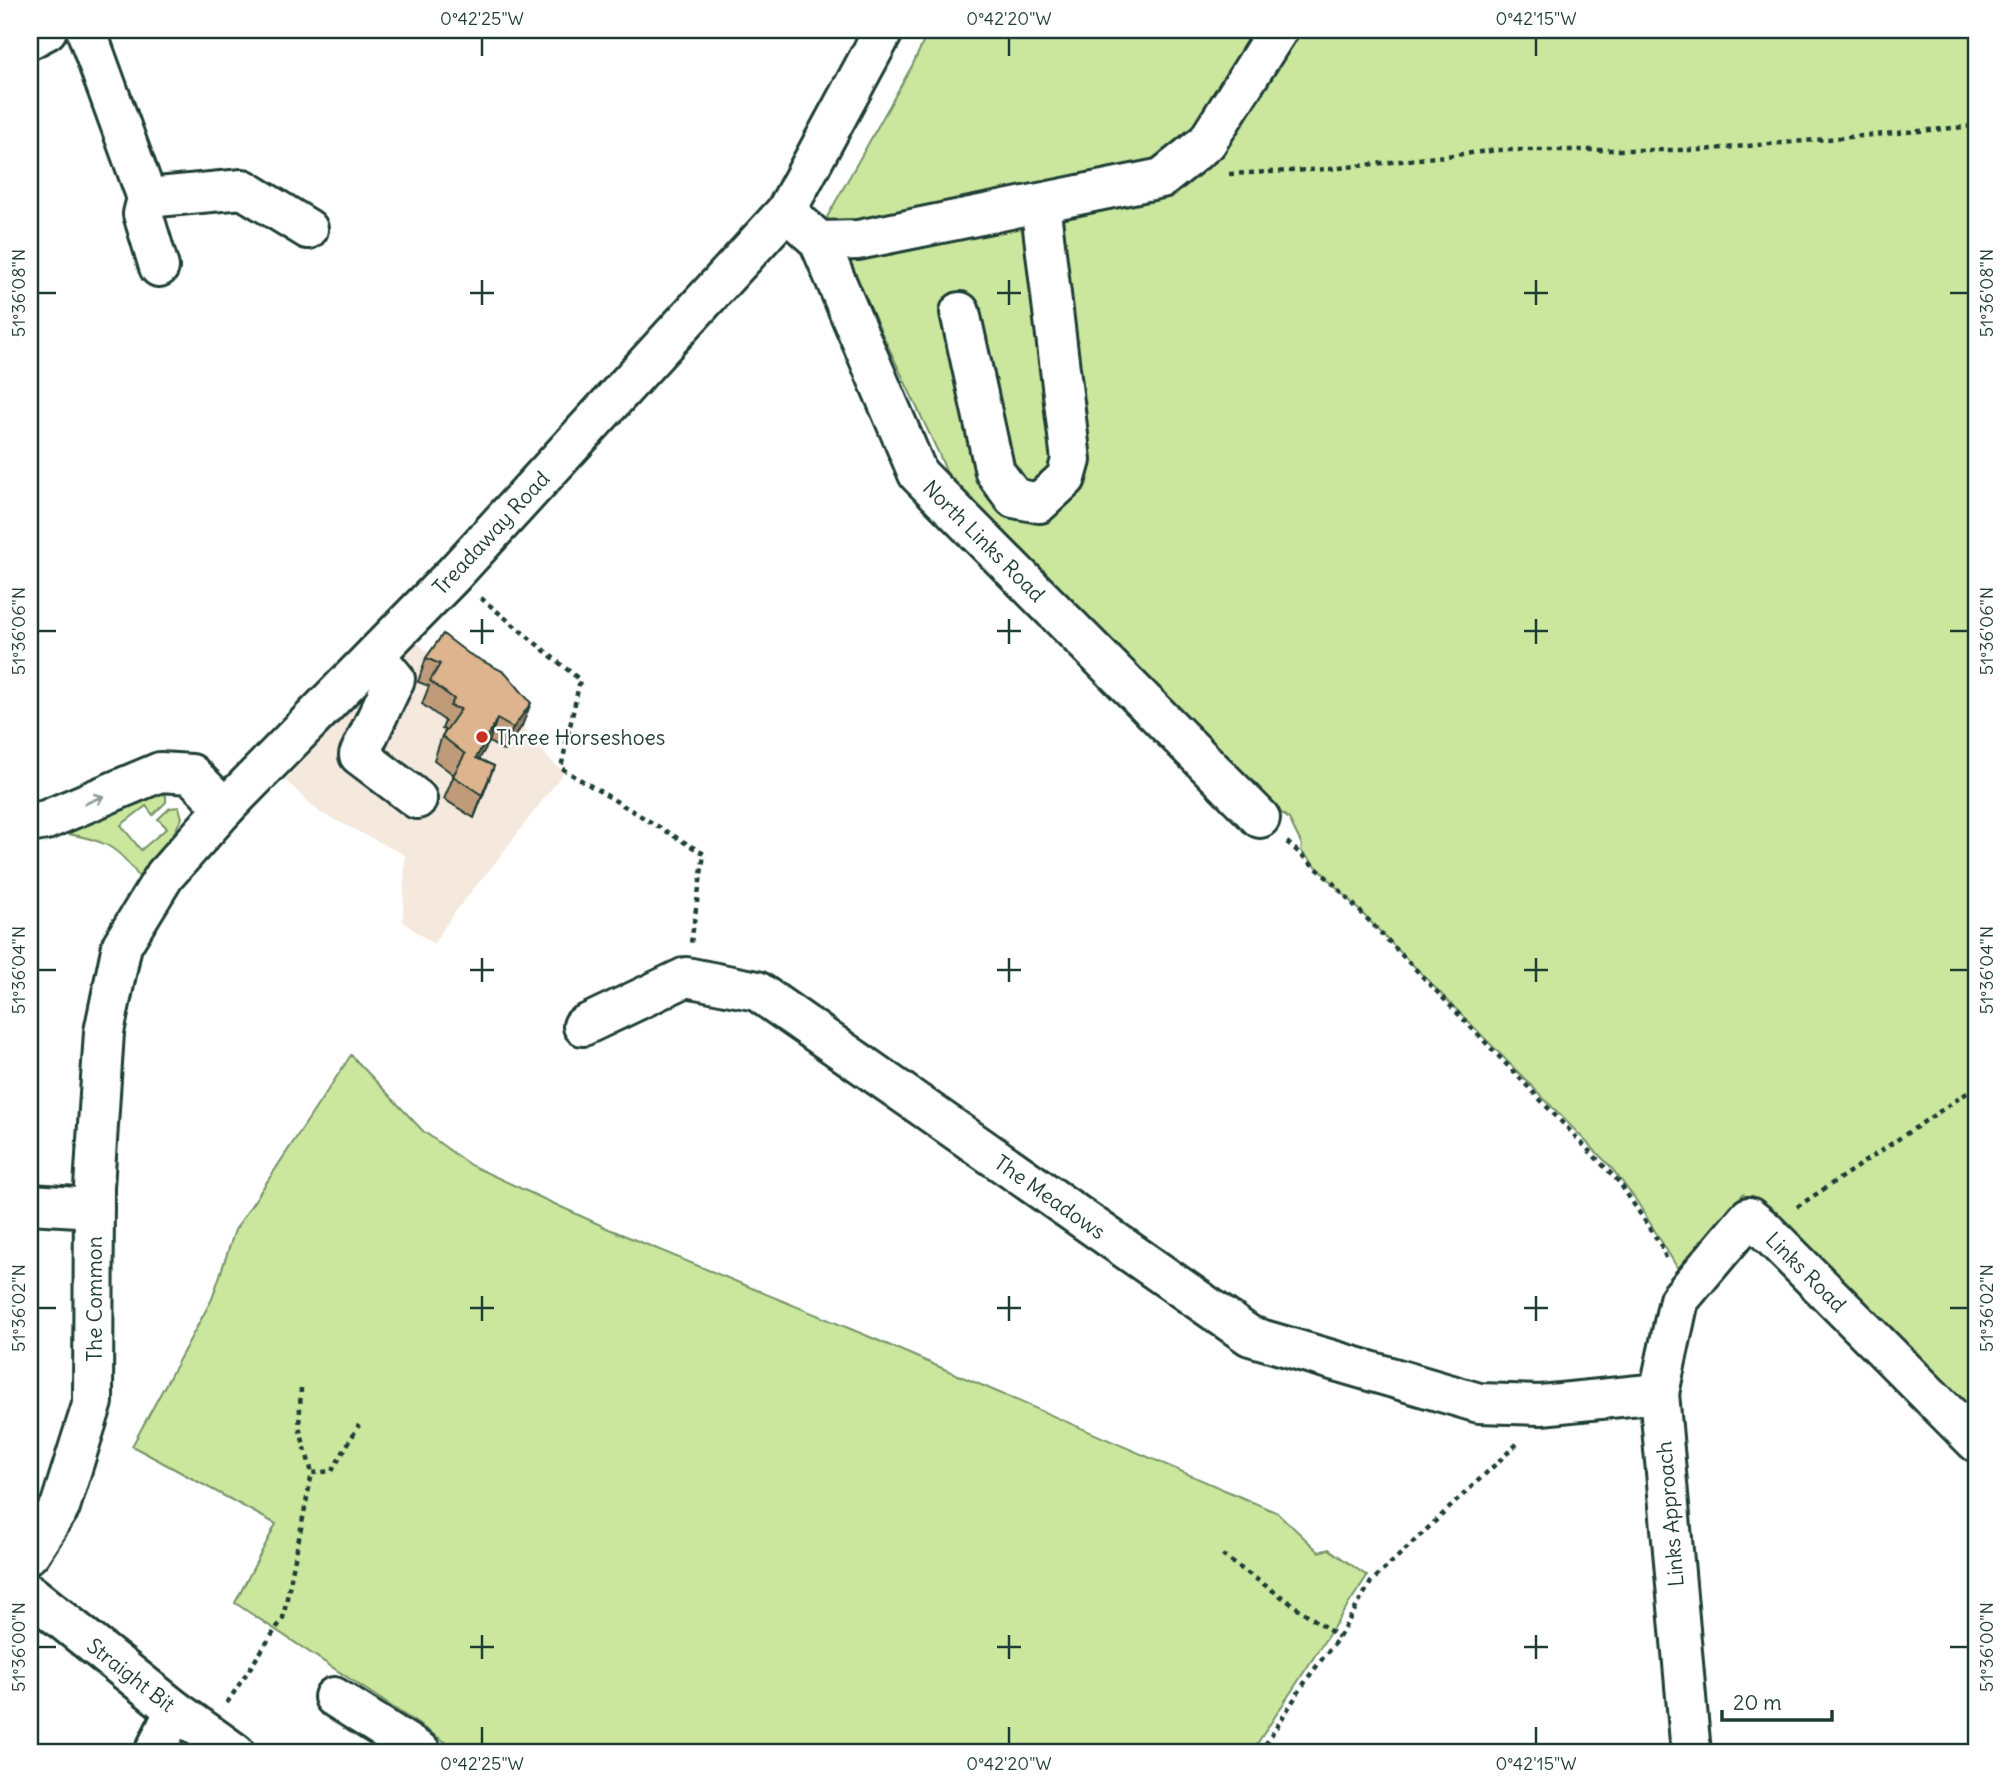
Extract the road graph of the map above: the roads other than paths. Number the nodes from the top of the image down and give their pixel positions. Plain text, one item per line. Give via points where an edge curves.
1 (47, 30) edge
2 (86, 30) edge
3 (884, 30) edge
4 (1278, 30) edge
5 (30, 39) edge
6 (147, 198) junction
7 (1040, 203) junction
8 (786, 211) junction
9 (308, 229) dead end
10 (819, 241) junction
11 (159, 267) dead end
12 (960, 312) dead end
13 (375, 655) junction
14 (417, 799) dead end
15 (225, 808) junction
16 (1260, 818) road end
17 (30, 823) edge
18 (583, 1026) dead end
19 (104, 1032) joint
20 (30, 1204) edge
21 (94, 1208) junction
22 (1659, 1393) junction
23 (1976, 1442) edge
24 (30, 1553) edge
25 (30, 1594) edge
26 (334, 1697) dead end
27 (175, 1710) junction
28 (221, 1743) edge
29 (154, 1753) edge
30 (422, 1753) edge
31 (1691, 1753) edge

1 - 5 street
2 - 6 street
3 - 8 street, Treadaway Road
4 - 7 street via 1207,142 1162,178
6 - 9 street via 243,189
6 - 11 street via 144,214
7 - 10 street via 858,240
7 - 12 street via 1071,460 1066,478 1039,502 1014,498 995,472
8 - 10 street, North Links Road
8 - 13 street, Treadaway Road
10 - 16 street, North Links Road via 918,474
13 - 14 street via 395,679 359,755
13 - 15 street, Treadaway Road
17 -> 15 street via 160,772 191,774
15 - 19 street, Treadaway Road via 165,876 122,945
18 - 22 street, The Meadows via 687,977 757,991 1250,1336 1479,1403 1541,1405
19 - 21 street, The Common
20 - 21 street
21 - 24 street, The Common via 93,1402 60,1507
22 - 23 street, Links Road via 1679,1300 1749,1217
22 - 31 street, Links Approach
25 - 27 street, Straight Bit
26 - 30 street
27 - 28 street, Straight Bit
27 - 29 street

